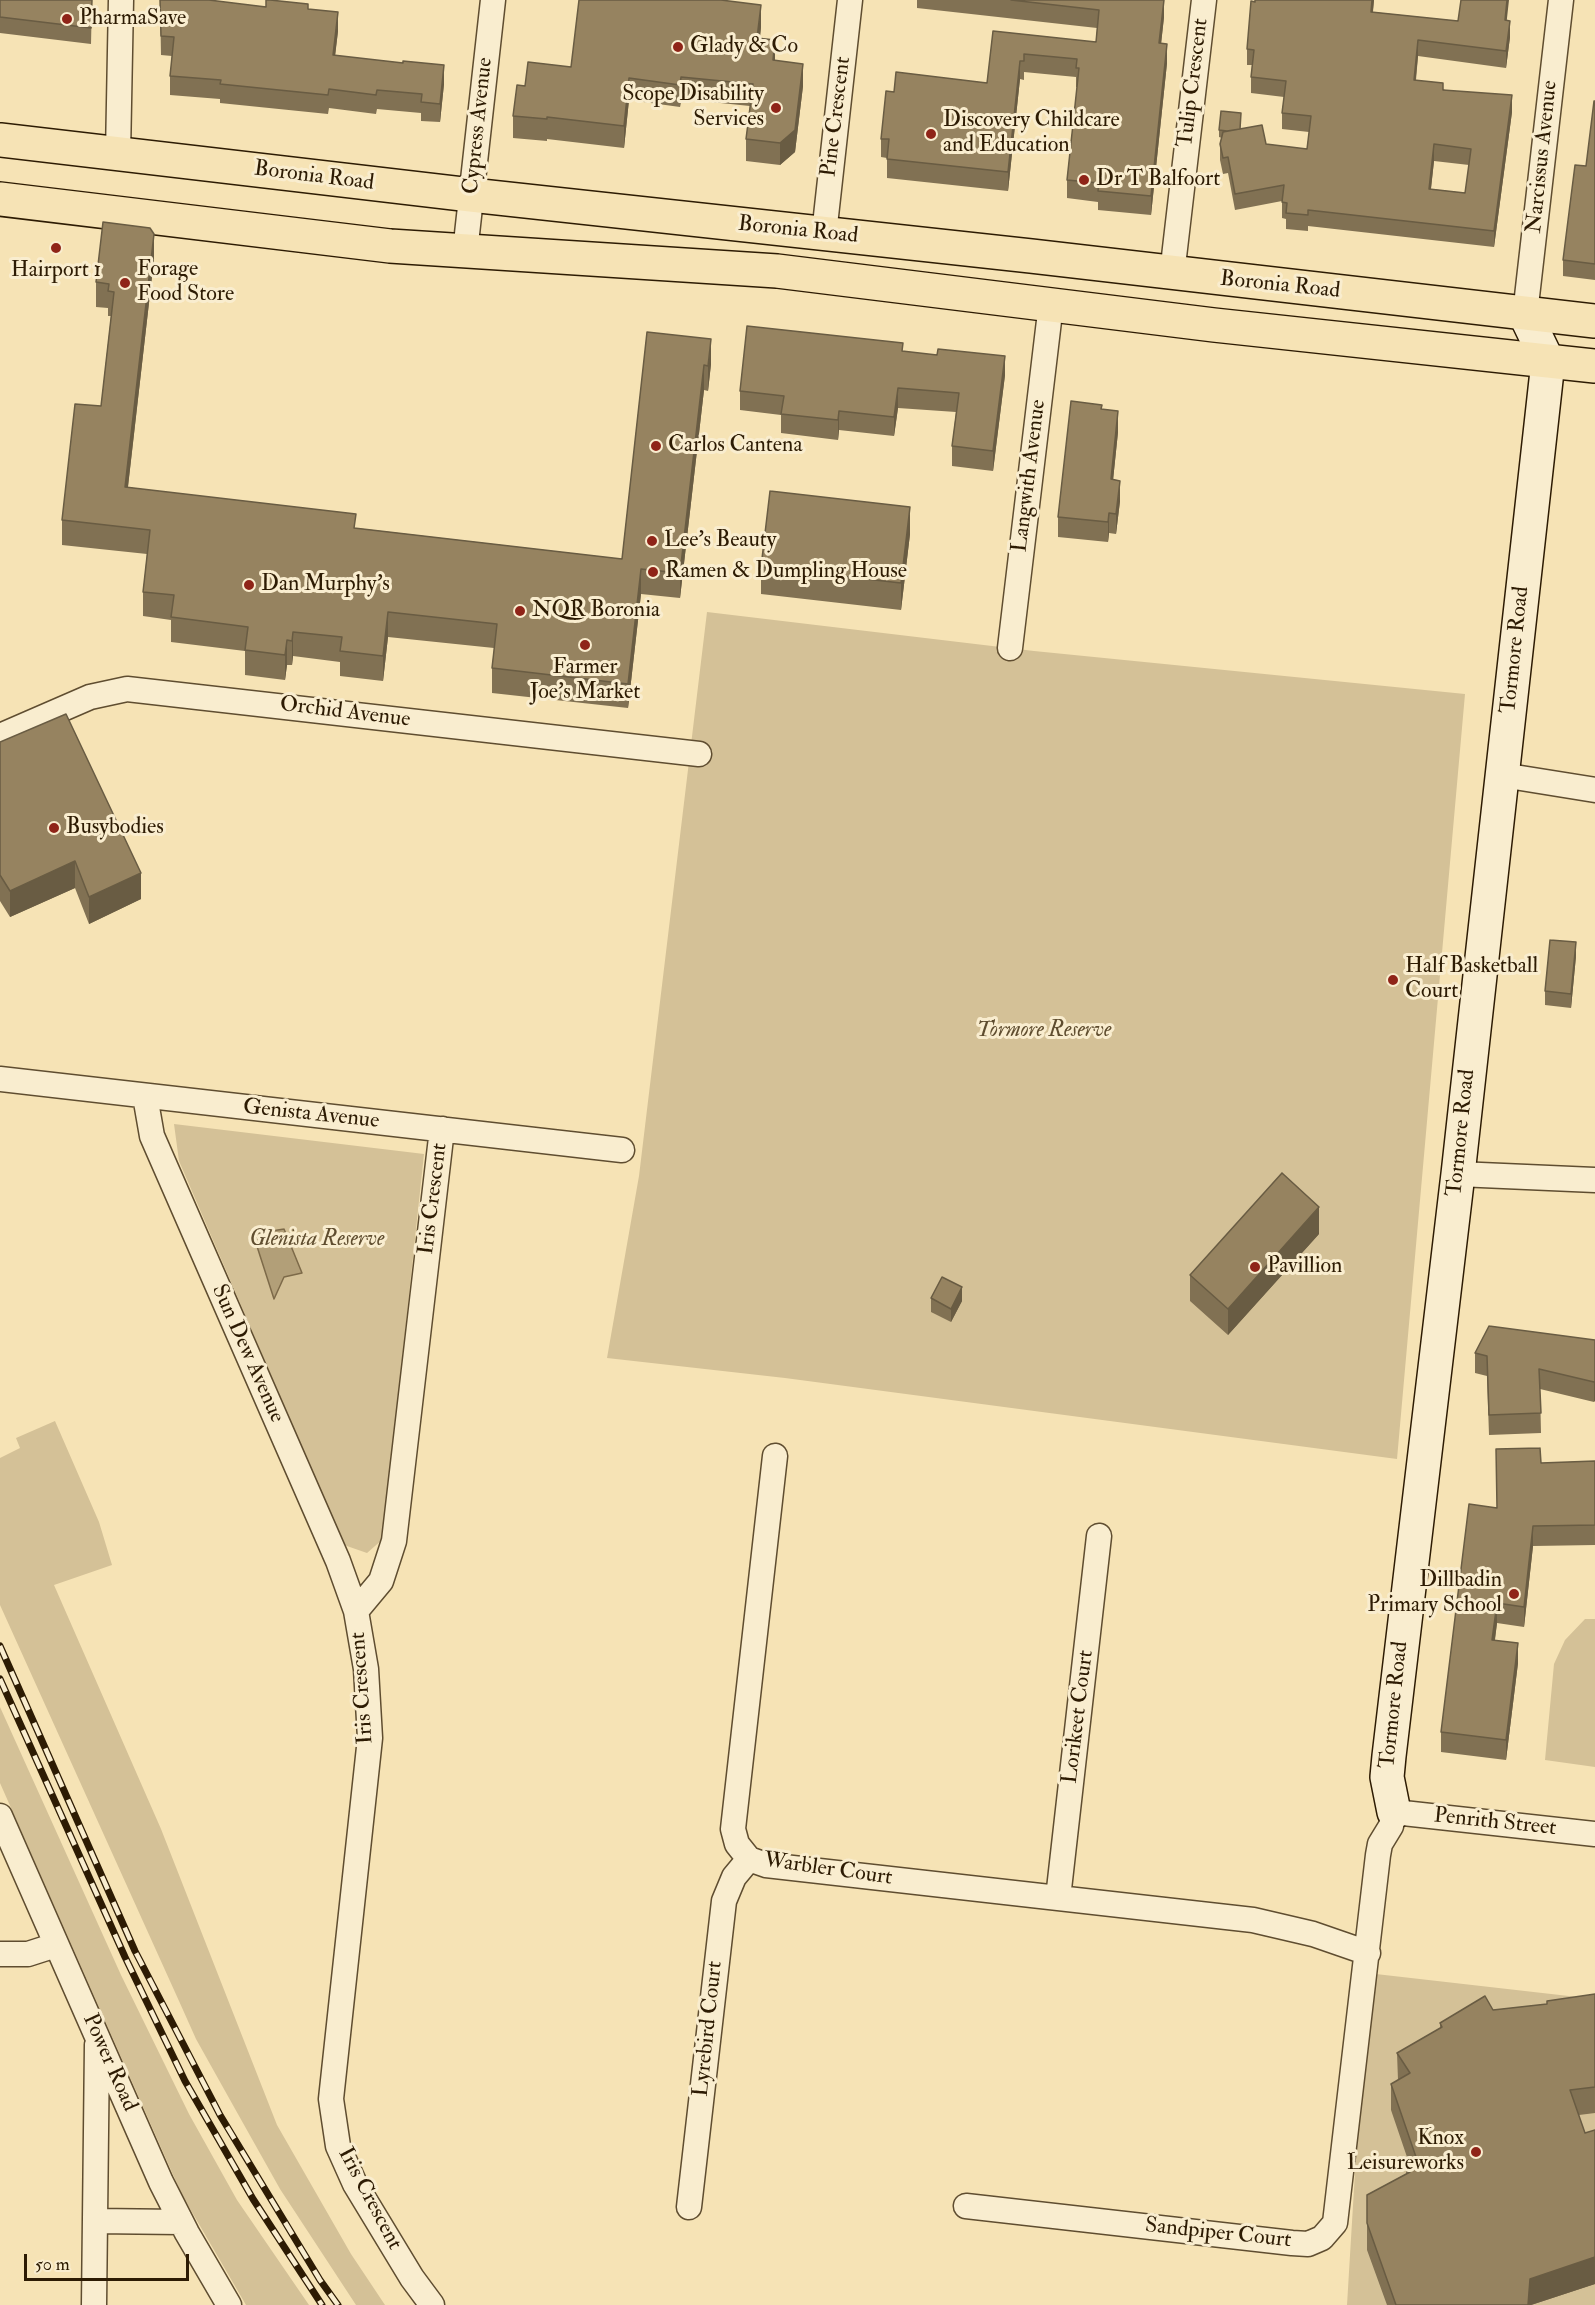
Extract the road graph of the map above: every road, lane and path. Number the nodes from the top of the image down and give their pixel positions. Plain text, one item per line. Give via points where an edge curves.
1 (121, 0) edge
2 (492, 0) edge
3 (850, 0) edge
4 (1204, 0) edge
5 (1561, 0) edge
6 (0, 140) edge
7 (118, 154) junction
8 (471, 195) junction
9 (0, 199) edge
10 (824, 234) junction
11 (465, 252) junction
12 (1172, 274) junction
13 (1051, 304) junction
14 (1526, 314) junction
15 (1595, 321) edge
16 (1548, 362) junction
17 (1595, 366) edge
18 (1010, 648) dead end
19 (0, 736) edge
20 (699, 754) dead end
21 (1502, 775) junction
22 (1595, 790) edge
23 (0, 1079) edge
24 (145, 1096) junction
25 (442, 1130) junction
26 (622, 1150) dead end
27 (1458, 1174) junction
28 (1595, 1180) edge
29 (775, 1456) dead end
30 (1100, 1536) dead end
31 (356, 1611) junction
32 (1394, 1812) junction
33 (0, 1816) edge
34 (1595, 1834) edge
35 (749, 1858) junction
36 (1058, 1898) junction
37 (1369, 1942) junction
38 (56, 1945) junction
39 (0, 1954) edge
40 (97, 2034) junction
41 (966, 2206) dead end
42 (689, 2207) dead end
43 (95, 2222) junction
44 (181, 2222) junction
45 (94, 2305) edge
46 (229, 2305) edge
47 (432, 2305) edge

1 - 7 street
2 - 8 street, Cypress Avenue
3 - 10 street, Pine Crescent
4 - 12 street, Tulip Crescent
5 - 14 street, Narcissus Avenue
6 - 7 main road, Boronia Road
7 - 8 main road, Boronia Road
8 - 10 main road, Boronia Road
8 - 11 street, Cypress Avenue
9 - 11 main road, Boronia Road
10 - 12 main road, Boronia Road
11 - 13 main road, Boronia Road via 777,271
12 - 14 main road, Boronia Road
13 - 16 main road, Boronia Road
13 - 18 street, Langwith Avenue
14 - 15 main road, Boronia Road
14 - 16 street
16 - 17 main road, Boronia Road
16 - 21 street, Tormore Road
19 - 20 street, Orchid Avenue via 90,697 127,689
21 - 22 street
21 - 27 street, Tormore Road
23 - 24 street, Genista Avenue
24 - 25 street, Genista Avenue
24 - 31 street, Sun Dew Avenue via 152,1136
25 - 26 street, Genista Avenue
25 - 31 street, Iris Crescent via 394,1541 381,1581
27 - 28 street
27 - 32 street, Tormore Road via 1387,1777
29 - 35 street, Warbler Court via 733,1829 737,1844
30 - 36 street, Lorikeet Court
31 - 47 street, Iris Crescent via 366,1670 370,1738 331,2100 338,2146 355,2184
32 - 34 street, Penrith Street
32 - 37 street via 1380,1844
33 - 38 street, Power Road
35 - 36 street, Warbler Court via 766,1864
35 - 42 street, Lyrebird Court via 734,1877 724,1901
36 - 37 street, Warbler Court via 1253,1920
37 - 41 street, Sandpiper Court via 1335,2223 1322,2238 1308,2244 1292,2243
38 - 39 street via 28,1954
38 - 40 street, Power Road
40 - 43 street
40 - 44 street, Power Road
43 - 44 street
43 - 45 street
44 - 46 street, Power Road

